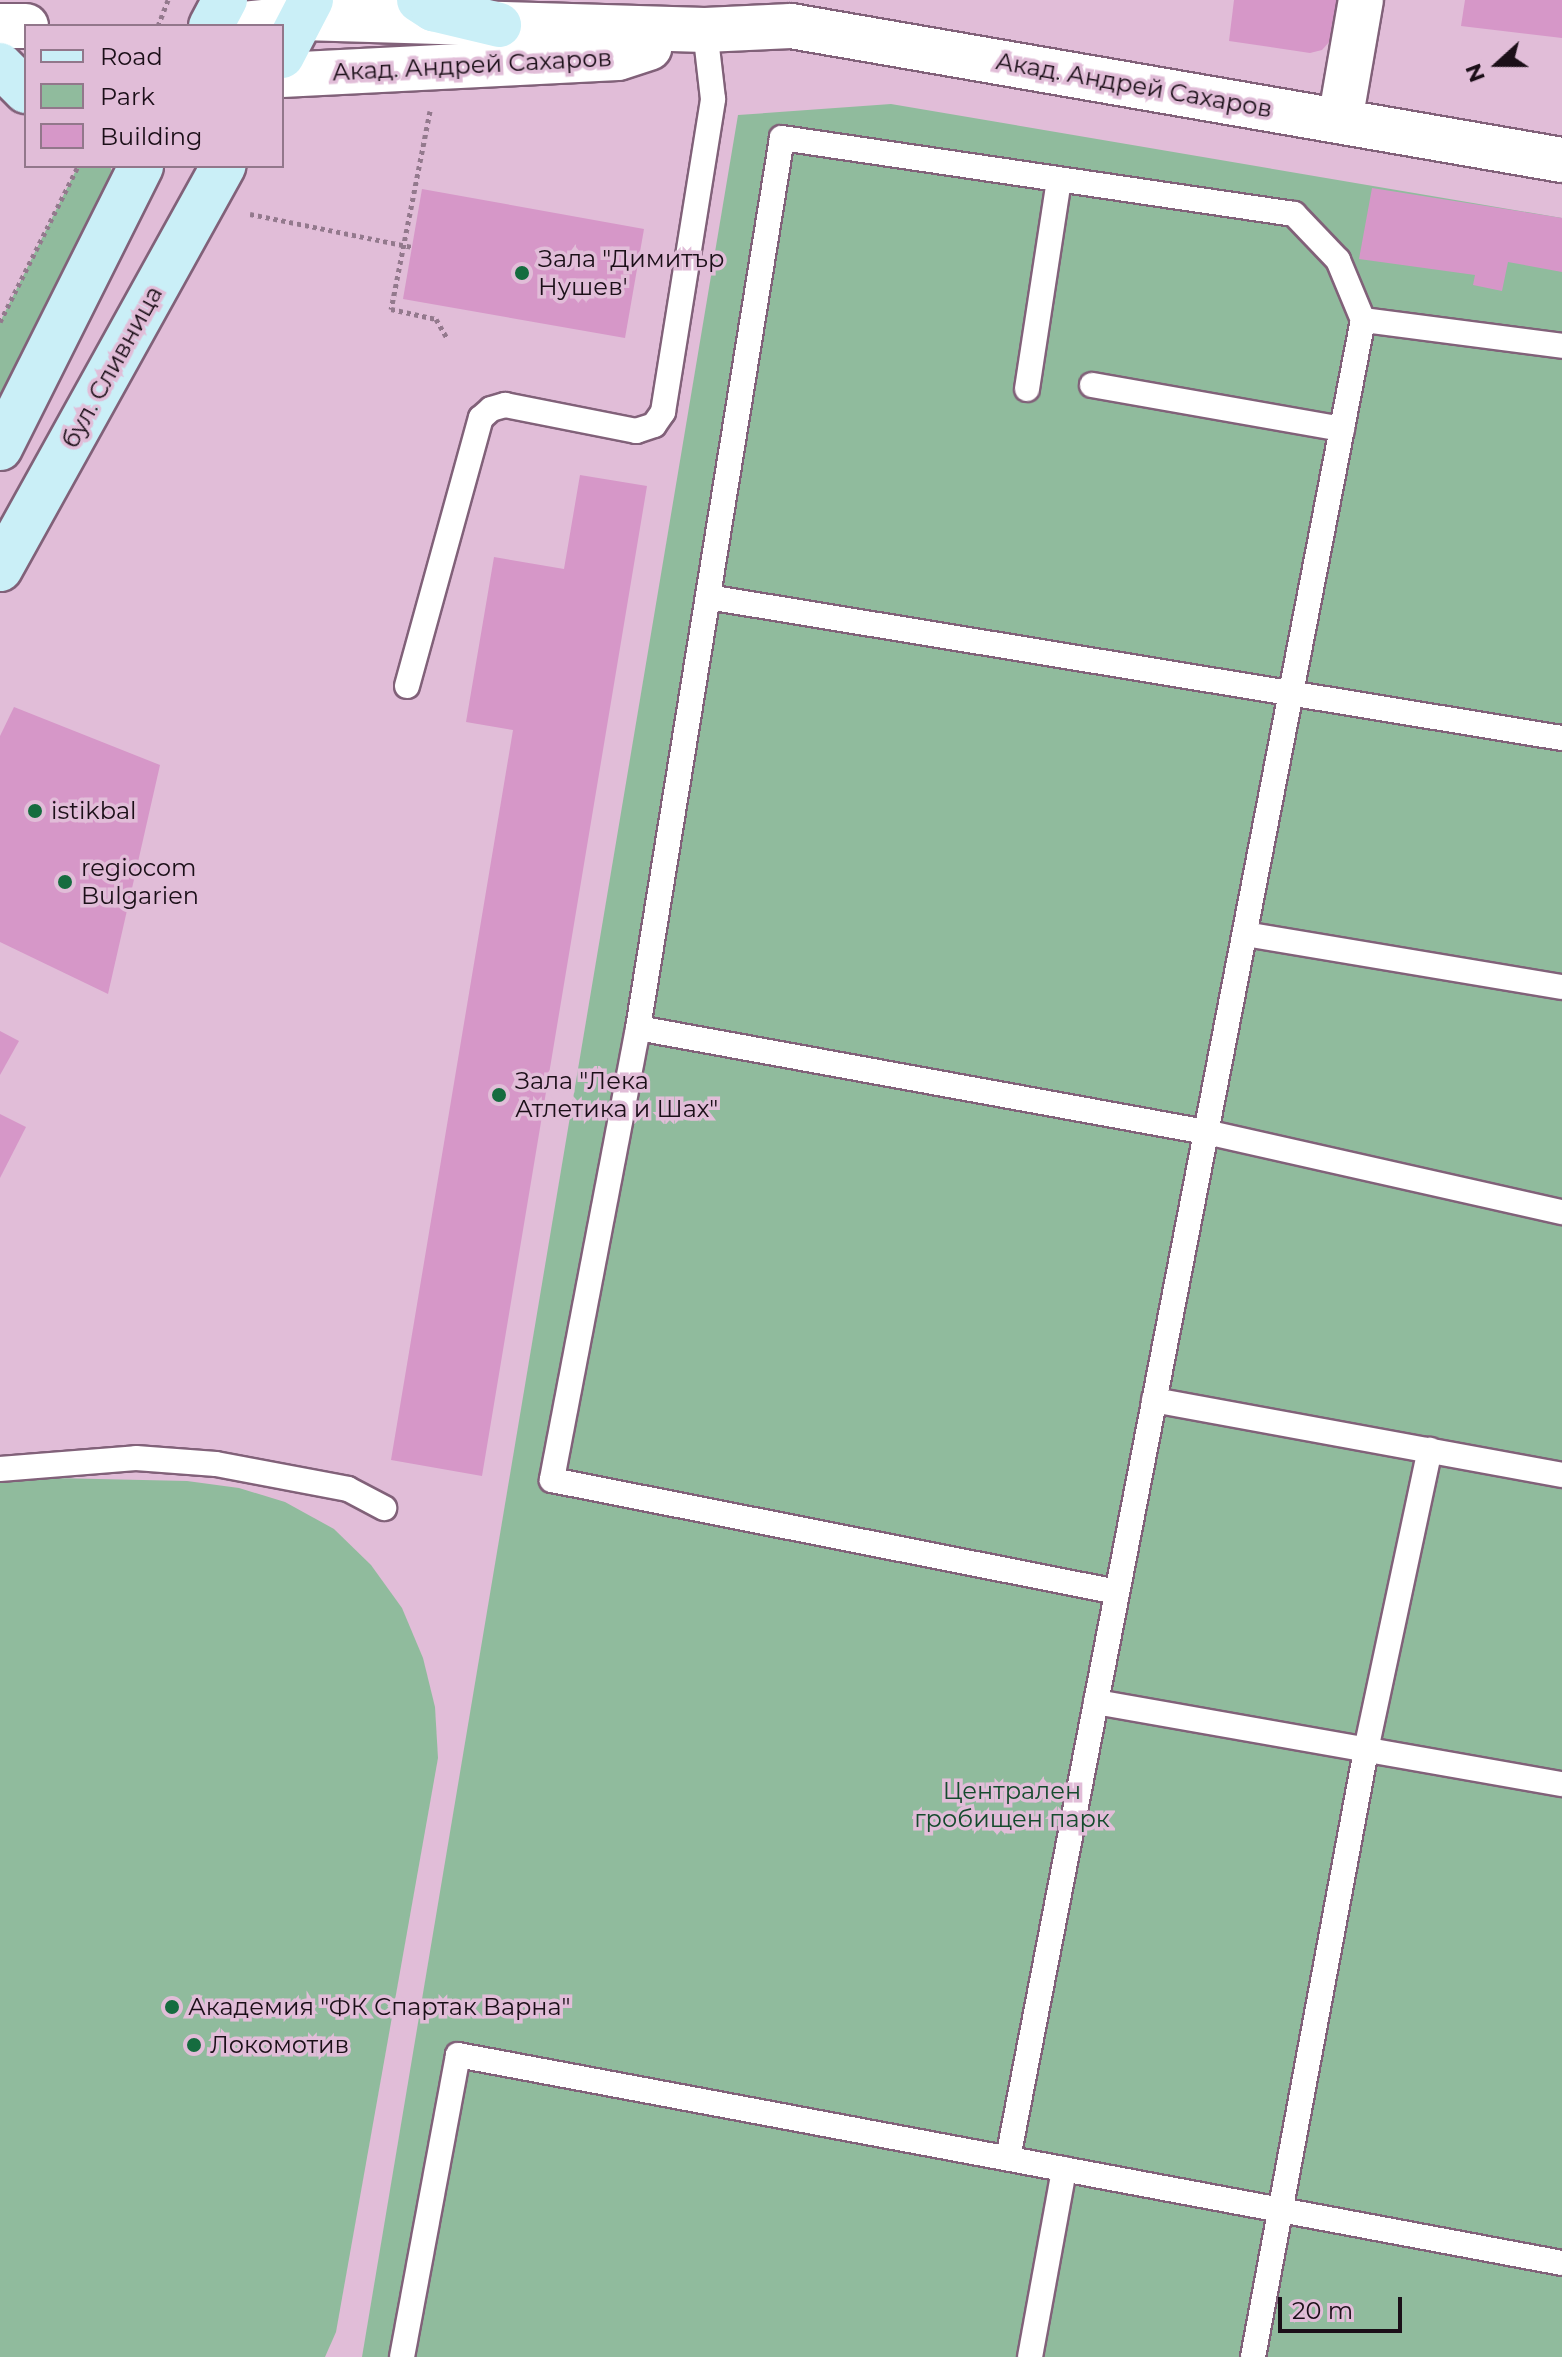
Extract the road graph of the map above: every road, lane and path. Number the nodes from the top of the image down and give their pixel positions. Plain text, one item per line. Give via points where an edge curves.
1 (168, 0) edge
2 (225, 0) edge
3 (419, 0) edge
4 (1361, 0) edge
5 (306, 9) edge
6 (794, 13) edge
7 (159, 24) edge
8 (212, 24) edge
9 (233, 24) edge
10 (499, 25) junction
11 (0, 26) edge
12 (24, 26) edge
13 (705, 30) junction
14 (284, 52) edge
15 (0, 63) edge
16 (24, 64) edge
17 (284, 75) edge
18 (24, 89) edge
19 (432, 102) dead end
20 (1340, 121) junction
21 (1562, 160) edge
22 (77, 168) edge
23 (110, 168) edge
24 (140, 168) edge
25 (222, 168) edge
26 (1059, 179) junction
27 (119, 211) junction
28 (250, 214) dead end
29 (404, 245) junction
30 (412, 247) dead end
31 (1363, 320) junction
32 (0, 322) edge
33 (447, 338) dead end
34 (1562, 346) edge
35 (1092, 385) dead end
36 (1027, 389) dead end
37 (1342, 429) junction
38 (0, 448) edge
39 (0, 569) edge
40 (708, 597) junction
41 (407, 686) dead end
42 (1291, 693) junction
43 (1562, 738) edge
44 (1245, 934) junction
45 (1562, 987) edge
46 (638, 1028) junction
47 (1206, 1132) junction
48 (1561, 1205) edge
49 (1154, 1400) junction
50 (1430, 1450) junction
51 (0, 1469) edge
52 (1562, 1475) edge
53 (384, 1508) dead end
54 (1117, 1592) junction
55 (1096, 1702) junction
56 (1366, 1750) junction
57 (1562, 1784) edge
58 (1008, 2158) junction
59 (1064, 2169) junction
60 (1281, 2210) junction
61 (1562, 2263) edge
62 (402, 2357) edge
63 (1030, 2357) edge
64 (1253, 2357) edge

1 - 7 path
2 - 8 main road
3 - 10 main road via 433,9
4 - 20 street
5 - 9 street, Акад. Андрей Сахаров
5 - 10 street, Акад. Андрей Сахаров
5 - 14 main road
6 - 13 street, Акад. Андрей Сахаров
6 - 20 street, Акад. Андрей Сахаров
10 - 13 street, Акад. Андрей Сахаров
11 - 12 street
13 - 17 street, Акад. Андрей Сахаров via 618,58
13 - 41 lane via 713,99 663,412 654,425 636,431 505,405 481,418
15 - 16 street
15 - 18 main road
19 - 29 path
20 - 21 street, Акад. Андрей Сахаров
22 - 32 path
23 - 27 main road
24 - 27 main road
25 - 39 main road, бул. Сливница
26 - 31 lane via 1294,214 1338,260
26 - 36 lane
26 - 40 lane via 782,138
27 - 38 main road
28 - 29 path
29 - 30 path
29 - 33 path via 391,309 436,319
31 - 34 lane
31 - 37 lane
35 - 37 lane
37 - 42 lane
40 - 42 lane
40 - 46 lane
42 - 43 lane
42 - 44 lane
44 - 45 lane
44 - 47 lane
46 - 47 lane
46 - 54 lane via 552,1480
47 - 48 lane
47 - 49 lane
49 - 50 lane
49 - 54 lane
50 - 52 lane
50 - 56 lane
51 - 53 lane via 136,1458 216,1464 348,1489
54 - 55 lane
55 - 56 lane
55 - 58 lane
56 - 57 lane
56 - 60 lane
58 - 59 lane
58 - 62 lane via 458,2055
59 - 60 lane
59 - 63 lane
60 - 61 lane
60 - 64 lane

